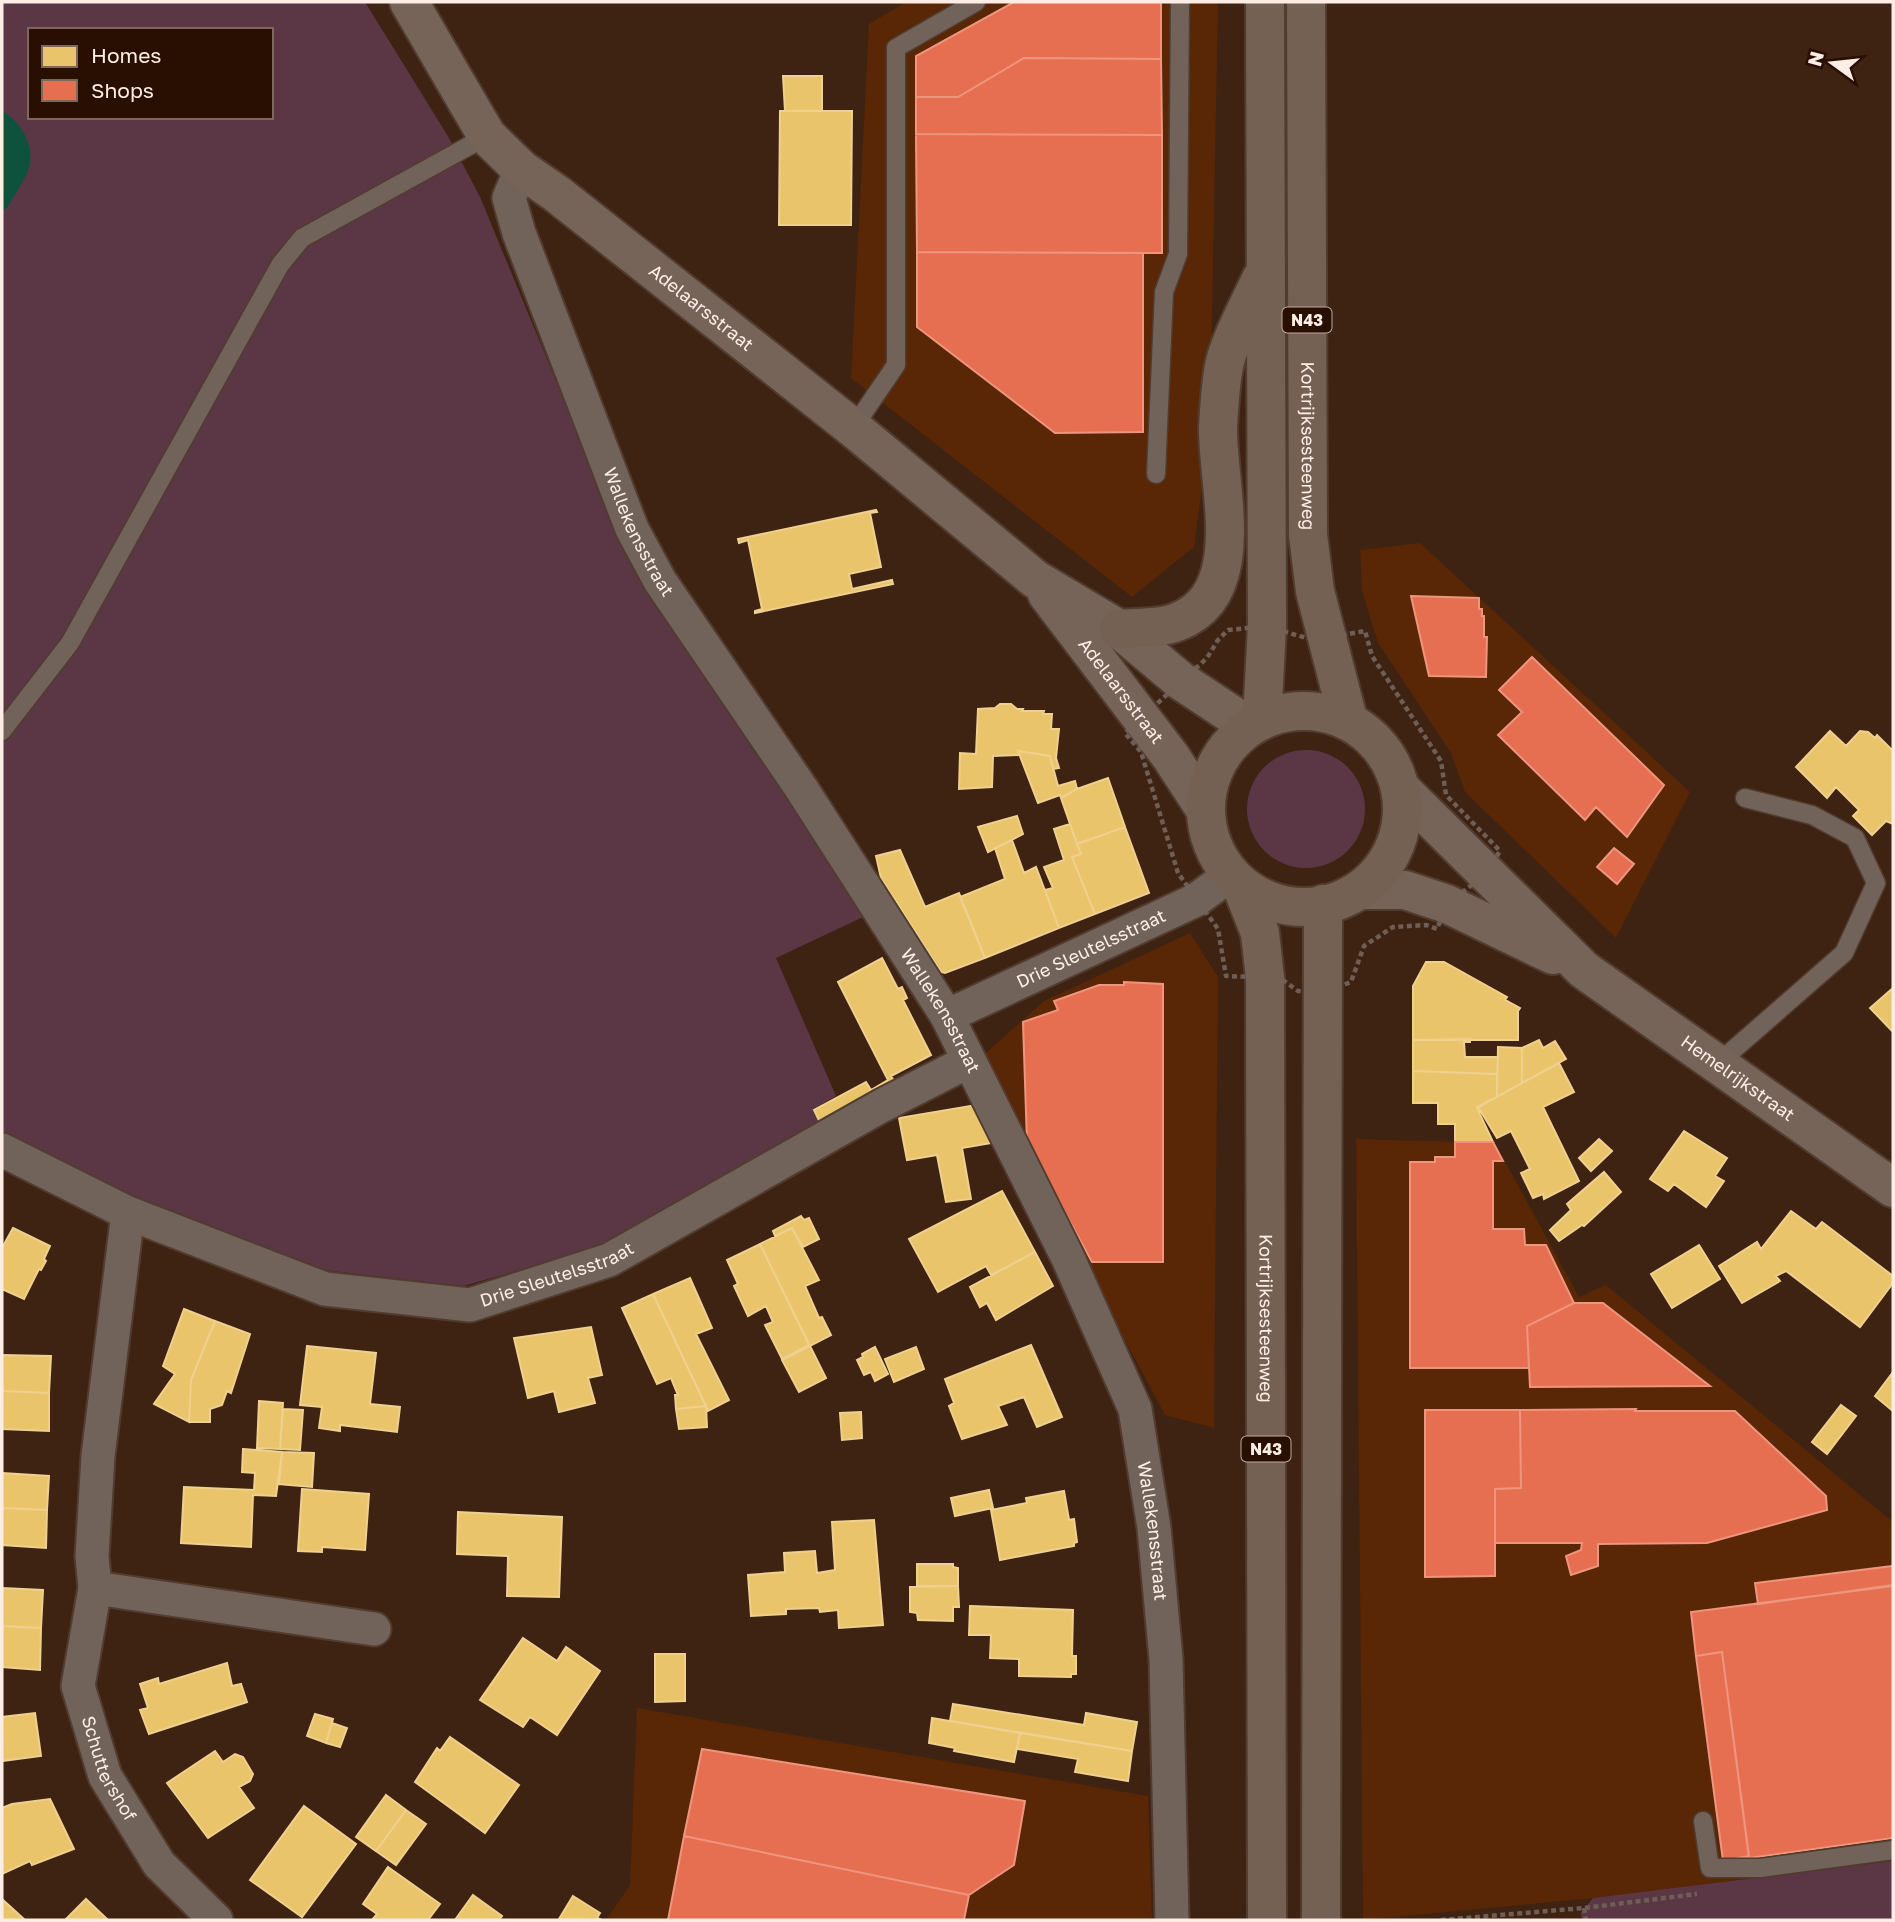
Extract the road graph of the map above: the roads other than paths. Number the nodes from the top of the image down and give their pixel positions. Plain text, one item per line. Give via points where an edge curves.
1 (409, 2) edge
2 (976, 2) edge
3 (1180, 2) edge
4 (1265, 2) edge
5 (1306, 2) edge
6 (487, 135) junction
7 (521, 169) junction
8 (1266, 268) junction
9 (853, 428) junction
10 (1156, 474) dead end
11 (1035, 579) junction
12 (1119, 629) junction
13 (1348, 719) junction
14 (1256, 723) junction
15 (2, 731) edge
16 (1402, 790) junction
17 (1745, 798) dead end
18 (1203, 806) junction
19 (1237, 882) junction
20 (1362, 890) junction
21 (1323, 904) junction
22 (1584, 970) junction
23 (947, 1016) junction
24 (969, 1061) junction
25 (1717, 1064) junction
26 (2, 1150) edge
27 (1893, 1188) edge
28 (128, 1213) junction
29 (95, 1588) junction
30 (374, 1629) dead end
31 (1703, 1821) dead end
32 (1893, 1850) edge
33 (216, 1920) edge
34 (1172, 1920) edge
35 (1267, 1920) edge
36 (1321, 1920) edge

1 - 6 street, Adelaarsstraat
2 - 9 lane via 896,47 896,365
3 - 10 lane via 1178,254 1164,292
4 - 8 main road, N43
5 - 13 main road, Kortrijksesteenweg / N43 via 1308,535 1315,591
6 - 7 street, Adelaarsstraat
6 - 15 lane via 302,238 280,265 70,643
7 - 9 street, Adelaarsstraat
7 - 23 street, Wallekensstraat via 509,198 519,233 632,530 660,581 801,788
8 - 12 main road, N43 via 1225,359 1218,427 1225,555 1218,581 1191,616 1174,624
8 - 14 main road, N43 via 1267,626
9 - 11 street, Adelaarsstraat
11 - 12 street, Adelaarsstraat
11 - 18 street, Adelaarsstraat
12 - 14 street, Adelaarsstraat via 1181,681
13 - 14 main road via 1287,710
13 - 16 main road via 1385,747
14 - 18 main road via 1218,761
16 - 20 main road via 1405,818 1391,860
16 - 22 street, Hemelrijkstraat
17 - 25 lane via 1812,815 1855,838 1876,883 1844,953
18 - 19 main road, N43 via 1213,846
19 - 21 main road via 1281,908
19 - 23 street, Drie Sleutelsstraat
19 - 35 main road, Kortrijksesteenweg / N43 via 1259,933 1265,978
20 - 21 main road
20 - 22 street, Hemelrijkstraat via 1405,890 1447,904
21 - 36 main road
22 - 25 street, Hemelrijkstraat
23 - 24 street, Wallekensstraat
24 - 28 street, Drie Sleutelsstraat via 609,1260 470,1305 325,1289
24 - 34 street, Wallekensstraat via 1068,1258 1135,1409 1154,1528 1166,1659
25 - 27 street, Hemelrijkstraat
26 - 28 street, Drie Sleutelsstraat
28 - 29 street, Schuttershof via 98,1456 92,1556
29 - 30 street
29 - 33 street, Schuttershof via 78,1686 105,1776 159,1864
31 - 32 lane via 1710,1868 1761,1868

